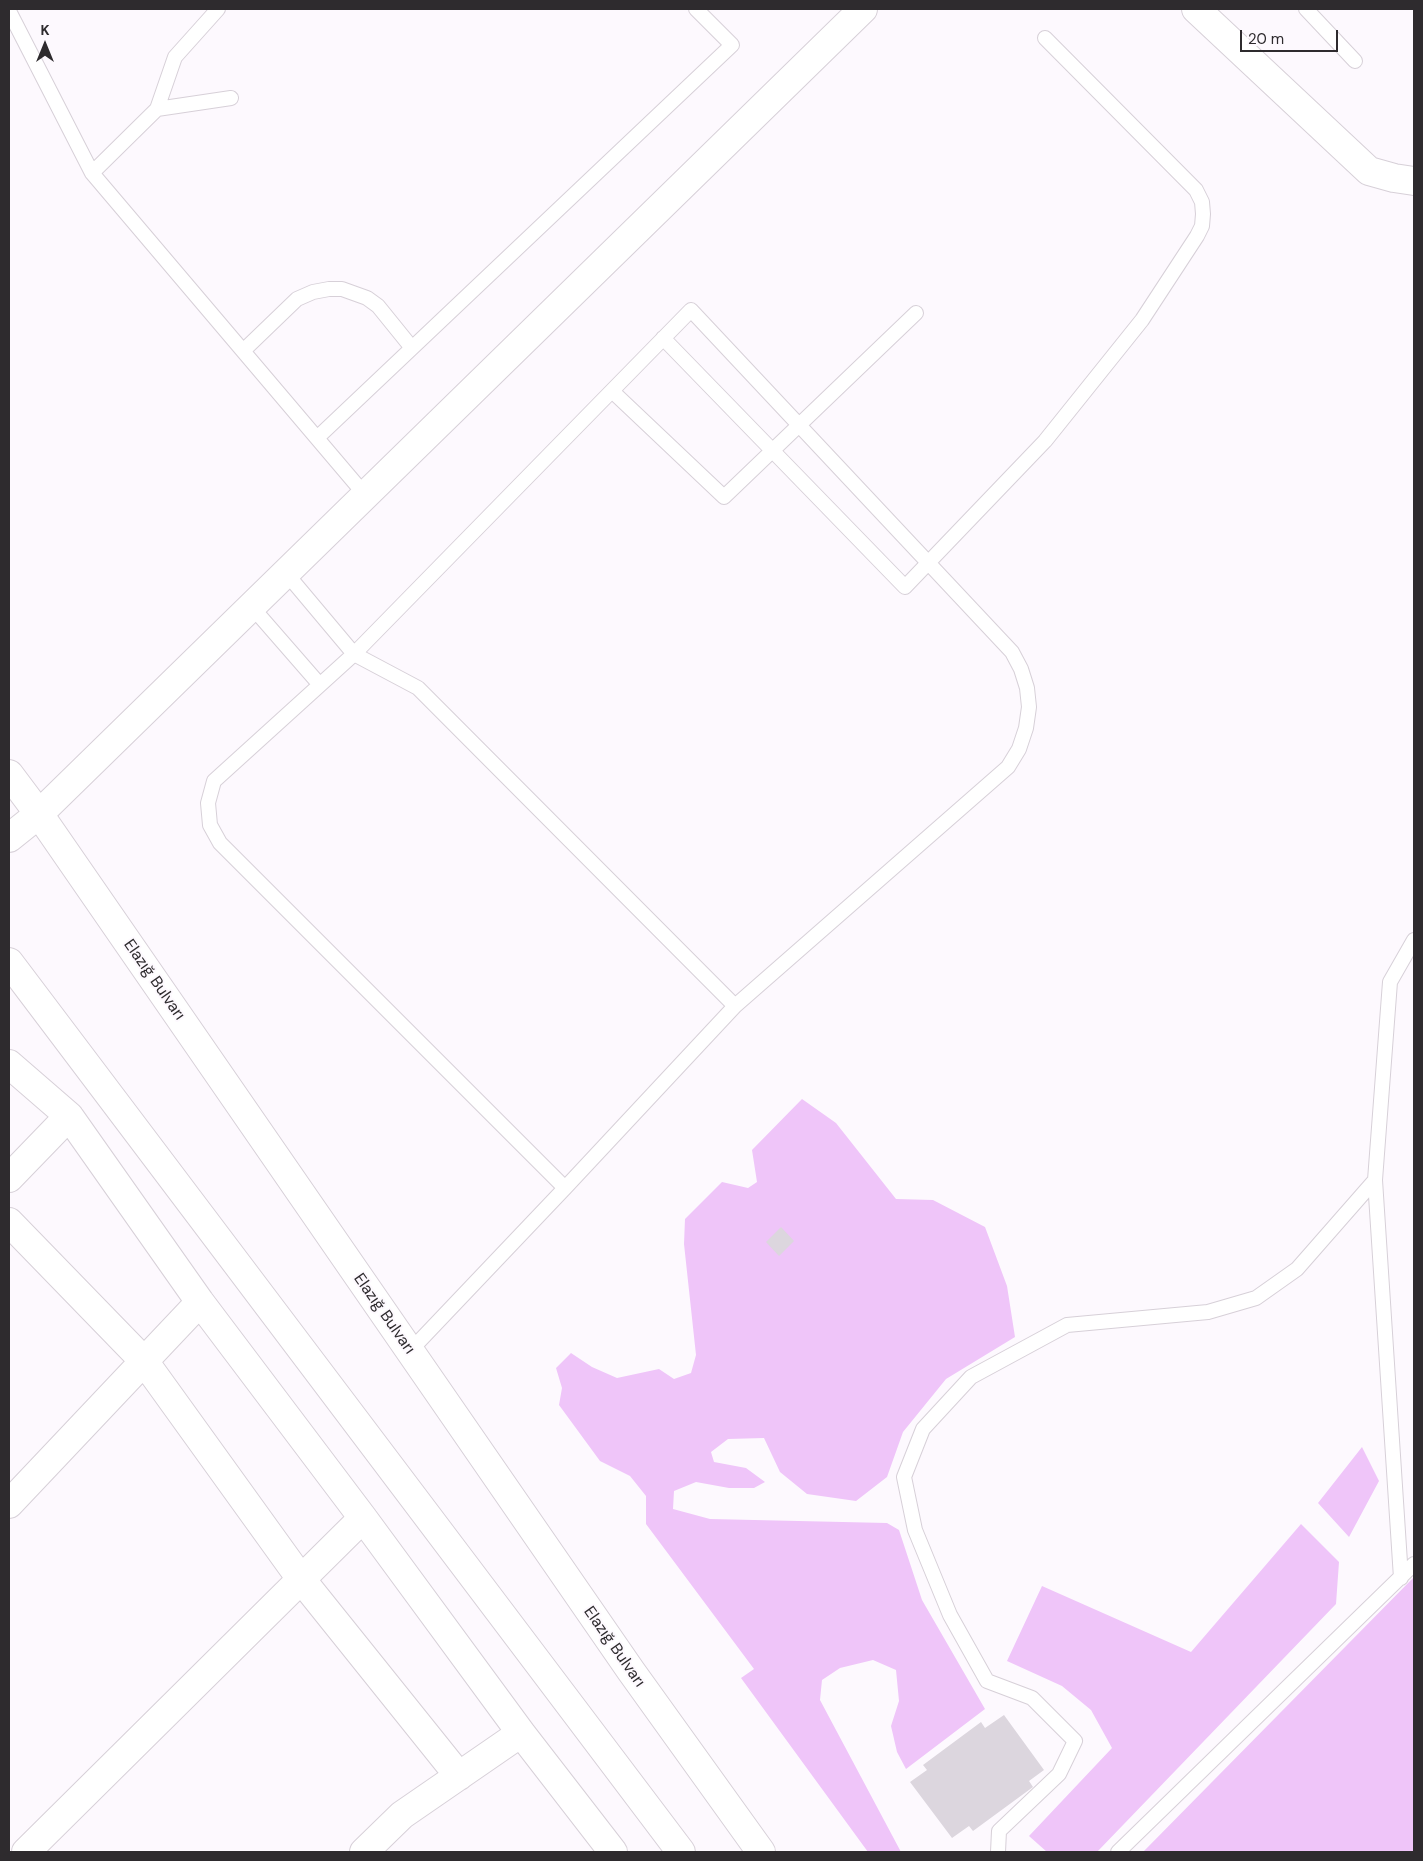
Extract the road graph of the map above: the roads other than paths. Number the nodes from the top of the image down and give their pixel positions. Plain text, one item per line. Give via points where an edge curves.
1 (218, 9) edge
2 (696, 9) edge
3 (863, 9) edge
4 (1196, 9) edge
5 (1306, 9) edge
6 (9, 10) edge
7 (1045, 38) dead end
8 (1355, 61) dead end
9 (232, 98) dead end
10 (157, 109) junction
11 (92, 173) junction
12 (1414, 181) edge
13 (916, 314) dead end
14 (663, 338) junction
15 (412, 348) junction
16 (243, 351) junction
17 (612, 390) junction
18 (800, 426) junction
19 (317, 438) junction
20 (773, 452) junction
21 (366, 496) junction
22 (930, 564) junction
23 (286, 573) junction
24 (252, 607) junction
25 (354, 654) junction
26 (320, 686) junction
27 (9, 774) edge
28 (39, 814) junction
29 (9, 838) edge
30 (1414, 940) edge
31 (9, 962) edge
32 (735, 1006) junction
33 (9, 1064) edge
34 (69, 1116) junction
35 (9, 1178) edge
36 (1375, 1180) junction
37 (564, 1188) junction
38 (9, 1222) edge
39 (200, 1302) junction
40 (410, 1351) junction
41 (144, 1361) junction
42 (9, 1504) edge
43 (363, 1518) junction
44 (1414, 1564) edge
45 (1401, 1578) junction
46 (301, 1579) junction
47 (520, 1732) junction
48 (460, 1776) junction
49 (26, 1852) edge
50 (364, 1852) edge
51 (613, 1852) edge
52 (681, 1852) edge
53 (761, 1852) edge
54 (998, 1852) edge
55 (1118, 1852) edge

1 - 10 lane via 175,57
2 - 15 lane via 732,45
3 - 21 main road
4 - 12 main road via 1369,171
5 - 8 lane
6 - 11 lane
7 - 22 lane via 1196,190 1202,202 1202,226 1142,320 1045,441
9 - 10 lane
10 - 11 lane
11 - 16 lane
13 - 18 lane
14 - 17 lane
14 - 18 lane via 691,310
14 - 20 lane
15 - 16 lane via 378,306 367,298 329,289 297,299
15 - 19 lane
16 - 19 lane
17 - 20 lane via 724,497
17 - 25 lane
18 - 20 lane
18 - 22 lane
19 - 21 lane
20 - 22 lane via 905,587
21 - 23 main road
22 - 32 lane via 1012,652 1021,669 1029,707 1019,749 1008,767
23 - 24 main road
23 - 25 lane
24 - 26 lane
24 - 28 main road
25 - 26 lane
25 - 32 lane via 418,688
26 - 37 lane via 214,782 208,814 214,834 220,844
27 - 28 main road, Elazığ Bulvarı
28 - 29 main road
28 - 40 main road, Elazığ Bulvarı
30 - 36 lane via 1390,982
31 - 52 main road
32 - 37 lane
33 - 34 main road
34 - 35 main road
34 - 39 main road
36 - 45 lane
36 - 54 lane via 1297,1269 1256,1298 1208,1312 1068,1326 971,1377 923,1429 904,1477 915,1530 950,1615 987,1681 1032,1698 1075,1741 1059,1774 999,1831
37 - 40 lane
38 - 41 main road
39 - 41 main road
39 - 43 main road
40 - 53 main road, Elazığ Bulvarı via 631,1671
41 - 42 main road
41 - 46 main road
43 - 46 main road
43 - 47 main road
44 - 45 lane
45 - 55 lane
46 - 48 main road
46 - 49 main road
47 - 48 main road
47 - 51 main road
48 - 50 main road via 402,1814

